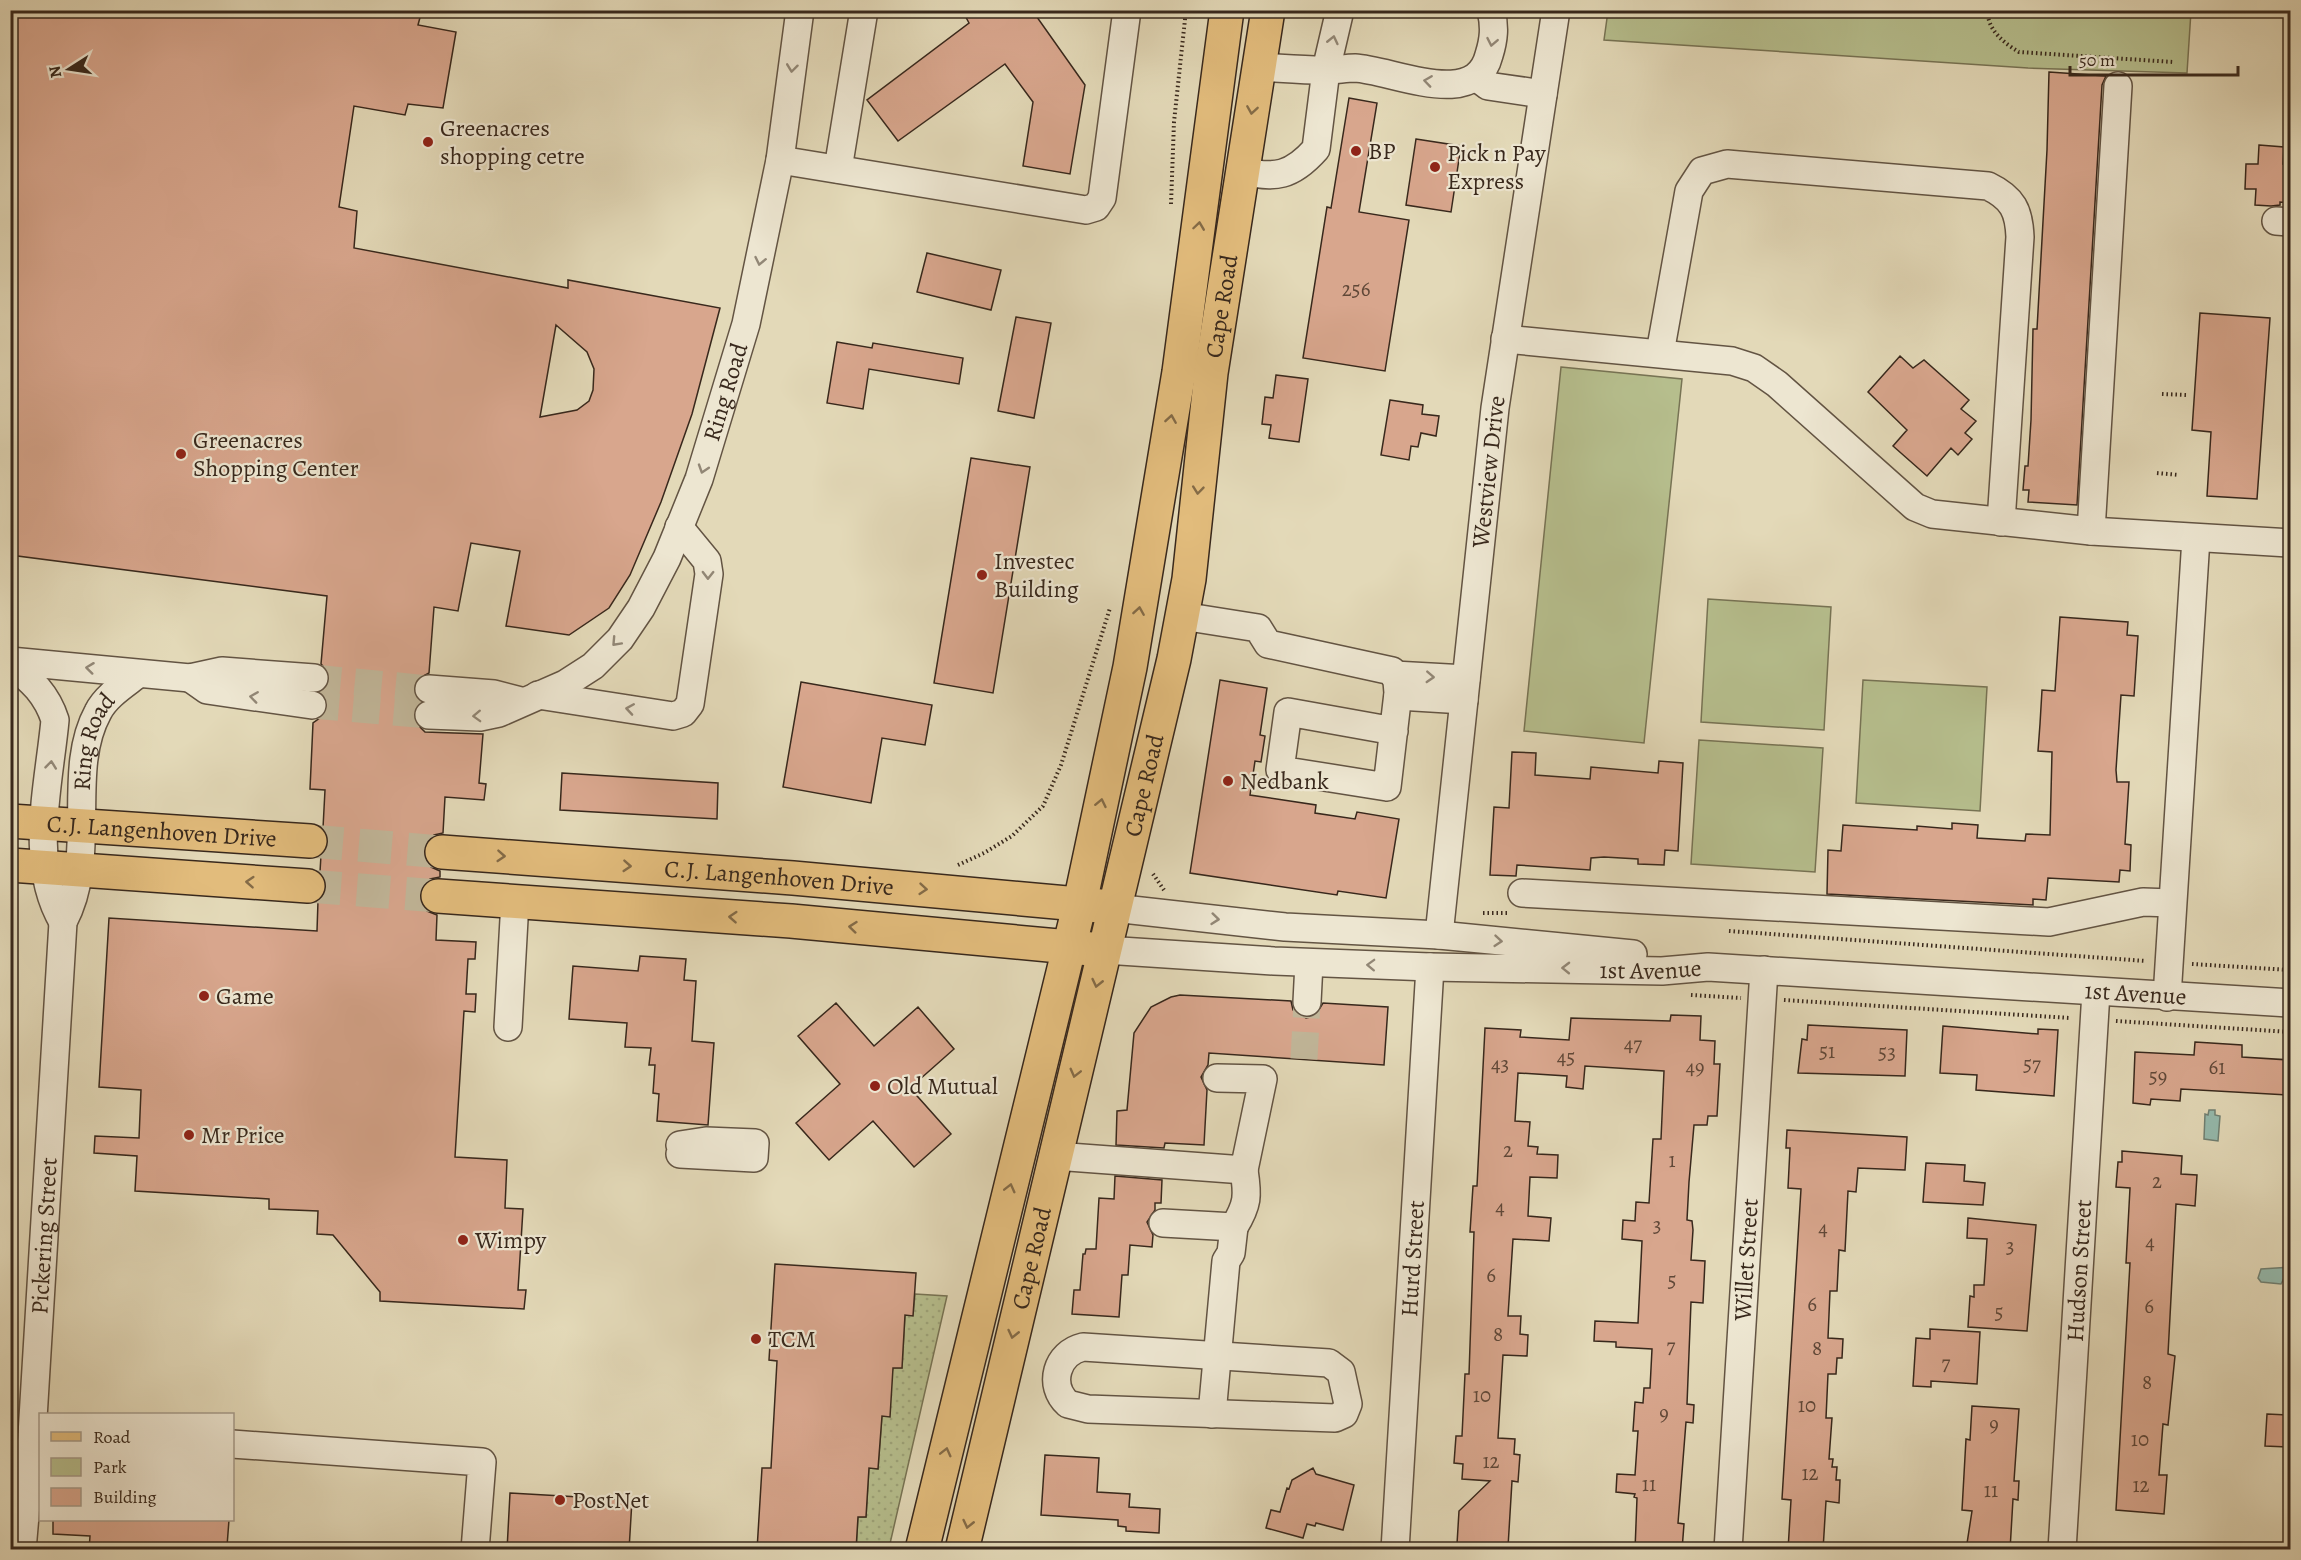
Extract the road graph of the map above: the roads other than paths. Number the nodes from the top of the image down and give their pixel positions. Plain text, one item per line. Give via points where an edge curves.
1 (801, 10) edge
2 (864, 10) edge
3 (1127, 10) edge
4 (1227, 10) edge
5 (1268, 10) edge
6 (1340, 10) edge
7 (1491, 10) edge
8 (1556, 10) edge
9 (1259, 67) junction
10 (1326, 70) junction
11 (1476, 77) junction
12 (2118, 86) dead end
13 (1543, 94) junction
14 (780, 160) junction
15 (838, 169) junction
16 (1242, 171) junction
17 (1505, 339) junction
18 (1660, 353) junction
19 (2001, 522) junction
20 (679, 527) junction
21 (2091, 531) junction
22 (2196, 538) junction
23 (2290, 543) edge
24 (1182, 616) junction
25 (10, 662) edge
26 (138, 674) junction
27 (190, 678) junction
28 (314, 678) tunnel mouth
29 (1396, 686) junction
30 (1465, 689) junction
31 (529, 698) junction
32 (429, 702) tunnel mouth
33 (312, 705) tunnel mouth
34 (1394, 731) dead end
35 (10, 821) edge
36 (45, 823) junction
37 (82, 826) junction
38 (310, 841) tunnel mouth
39 (442, 852) tunnel mouth
40 (10, 866) edge
41 (43, 867) junction
42 (81, 869) junction
43 (308, 886) tunnel mouth
44 (438, 896) tunnel mouth
45 (515, 901) junction
46 (1080, 903) junction
47 (1517, 903) road end
48 (2172, 903) junction
49 (1114, 908) junction
50 (63, 922) junction
51 (1440, 925) junction
52 (1069, 948) junction
53 (1105, 950) junction
54 (1309, 963) junction
55 (1430, 967) junction
56 (1708, 967) junction
57 (1764, 970) junction
58 (2096, 992) junction
59 (2167, 997) junction
60 (1307, 1002) tunnel mouth
61 (2290, 1003) edge
62 (508, 1027) dead end
63 (1217, 1078) dead end
64 (1055, 1156) junction
65 (1244, 1170) junction
66 (1164, 1223) dead end
67 (1234, 1227) junction
68 (1217, 1355) junction
69 (1212, 1414) junction
70 (28, 1434) edge
71 (234, 1444) edge
72 (22, 1550) edge
73 (475, 1550) edge
74 (922, 1550) edge
75 (962, 1550) edge
76 (1395, 1550) edge
77 (1728, 1550) edge
78 (2062, 1550) edge

1 -> 14 street, Ring Road
2 - 15 street
3 - 15 street via 1102,198 1096,207 1086,210
46 -> 4 main road, Cape Road via 1130,667 1175,396
5 - 9 main road, Cape Road
10 -> 6 street
7 -> 11 street via 1495,27 1491,47 1487,62
8 - 13 street, Westview Drive
9 - 10 street
9 -> 16 main road, Cape Road
11 -> 10 street via 1464,84 1442,83 1355,68
10 - 16 street via 1316,149 1294,169 1269,177
11 - 13 street via 1488,86
12 - 21 street
13 - 17 street, Westview Drive
14 - 15 street
14 -> 20 street, Ring Road via 747,324 699,479
16 -> 24 main road, Cape Road via 1211,373
17 - 18 street
17 - 30 street, Westview Drive via 1494,408
18 - 19 street via 1732,361 1754,368 1915,507 1946,517
18 - 19 street via 1689,191 1702,171 1727,164 1988,186 1999,191 2014,205 2020,237
19 - 21 street
20 -> 31 street, Ring Road via 641,608 620,639 593,666 565,684
20 -> 31 street via 707,561 709,574 690,704 683,713 673,716
21 - 22 street
22 - 23 street
22 - 48 street
24 - 29 street via 1258,628 1268,644 1379,666 1392,671
24 - 49 main road, Cape Road
26 -> 25 street, Ring Road
36 -> 25 street, Ring Road via 55,720 49,702 31,679
26 - 27 street, Ring Road
26 - 37 street, Ring Road via 99,710 89,732
27 - 28 street, Ring Road via 222,671
33 -> 27 street, Ring Road via 207,690
29 - 30 street
29 - 34 street
30 - 51 street, Westview Drive
31 -> 32 street, Ring Road via 499,713 480,717
35 - 36 main road, C.J. Langenhoven Drive
36 - 37 main road, C.J. Langenhoven Drive
36 - 41 street, Pickering Street
37 - 38 main road, C.J. Langenhoven Drive
37 - 42 street, Pickering Street
39 -> 46 main road, C.J. Langenhoven Drive
40 - 41 main road, C.J. Langenhoven Drive
41 - 42 main road, C.J. Langenhoven Drive
41 - 50 street, Pickering Street via 53,906
43 -> 42 main road, C.J. Langenhoven Drive
42 - 50 street, Pickering Street
44 - 45 main road, C.J. Langenhoven Drive
52 -> 45 main road, C.J. Langenhoven Drive via 792,921
45 - 62 street
46 - 49 main road, C.J. Langenhoven Drive
46 - 52 main road, Cape Road
47 - 48 street via 2049,922 2143,902
48 - 59 street
49 -> 51 street, 1st Avenue via 1285,927
49 - 53 main road, Cape Road
50 - 70 street, Pickering Street
51 -> 56 street, 1st Avenue
52 - 53 main road, C.J. Langenhoven Drive
74 -> 52 main road, Cape Road
53 - 54 street, 1st Avenue
53 -> 64 main road, Cape Road
55 -> 54 street, 1st Avenue
54 - 60 street
56 -> 55 street, 1st Avenue via 1662,971
55 - 76 street, Hurd Street
56 - 57 street, 1st Avenue
57 - 58 street, 1st Avenue
57 - 77 street, Willet Street
58 - 59 street, 1st Avenue
58 - 78 street, Hudson Street
59 - 61 street, 1st Avenue
63 - 65 street via 1263,1079
64 - 65 street
64 -> 75 main road, Cape Road
65 - 67 street via 1248,1194 1245,1210
66 - 67 street
67 - 68 street via 1231,1253 1226,1261
68 - 69 street
68 - 69 street via 1329,1363 1341,1372 1348,1404 1344,1414 1335,1418
68 - 69 street via 1083,1347 1072,1349 1062,1360 1057,1375 1057,1388 1068,1404
70 - 72 street, Pickering Street
71 - 73 street via 482,1462

